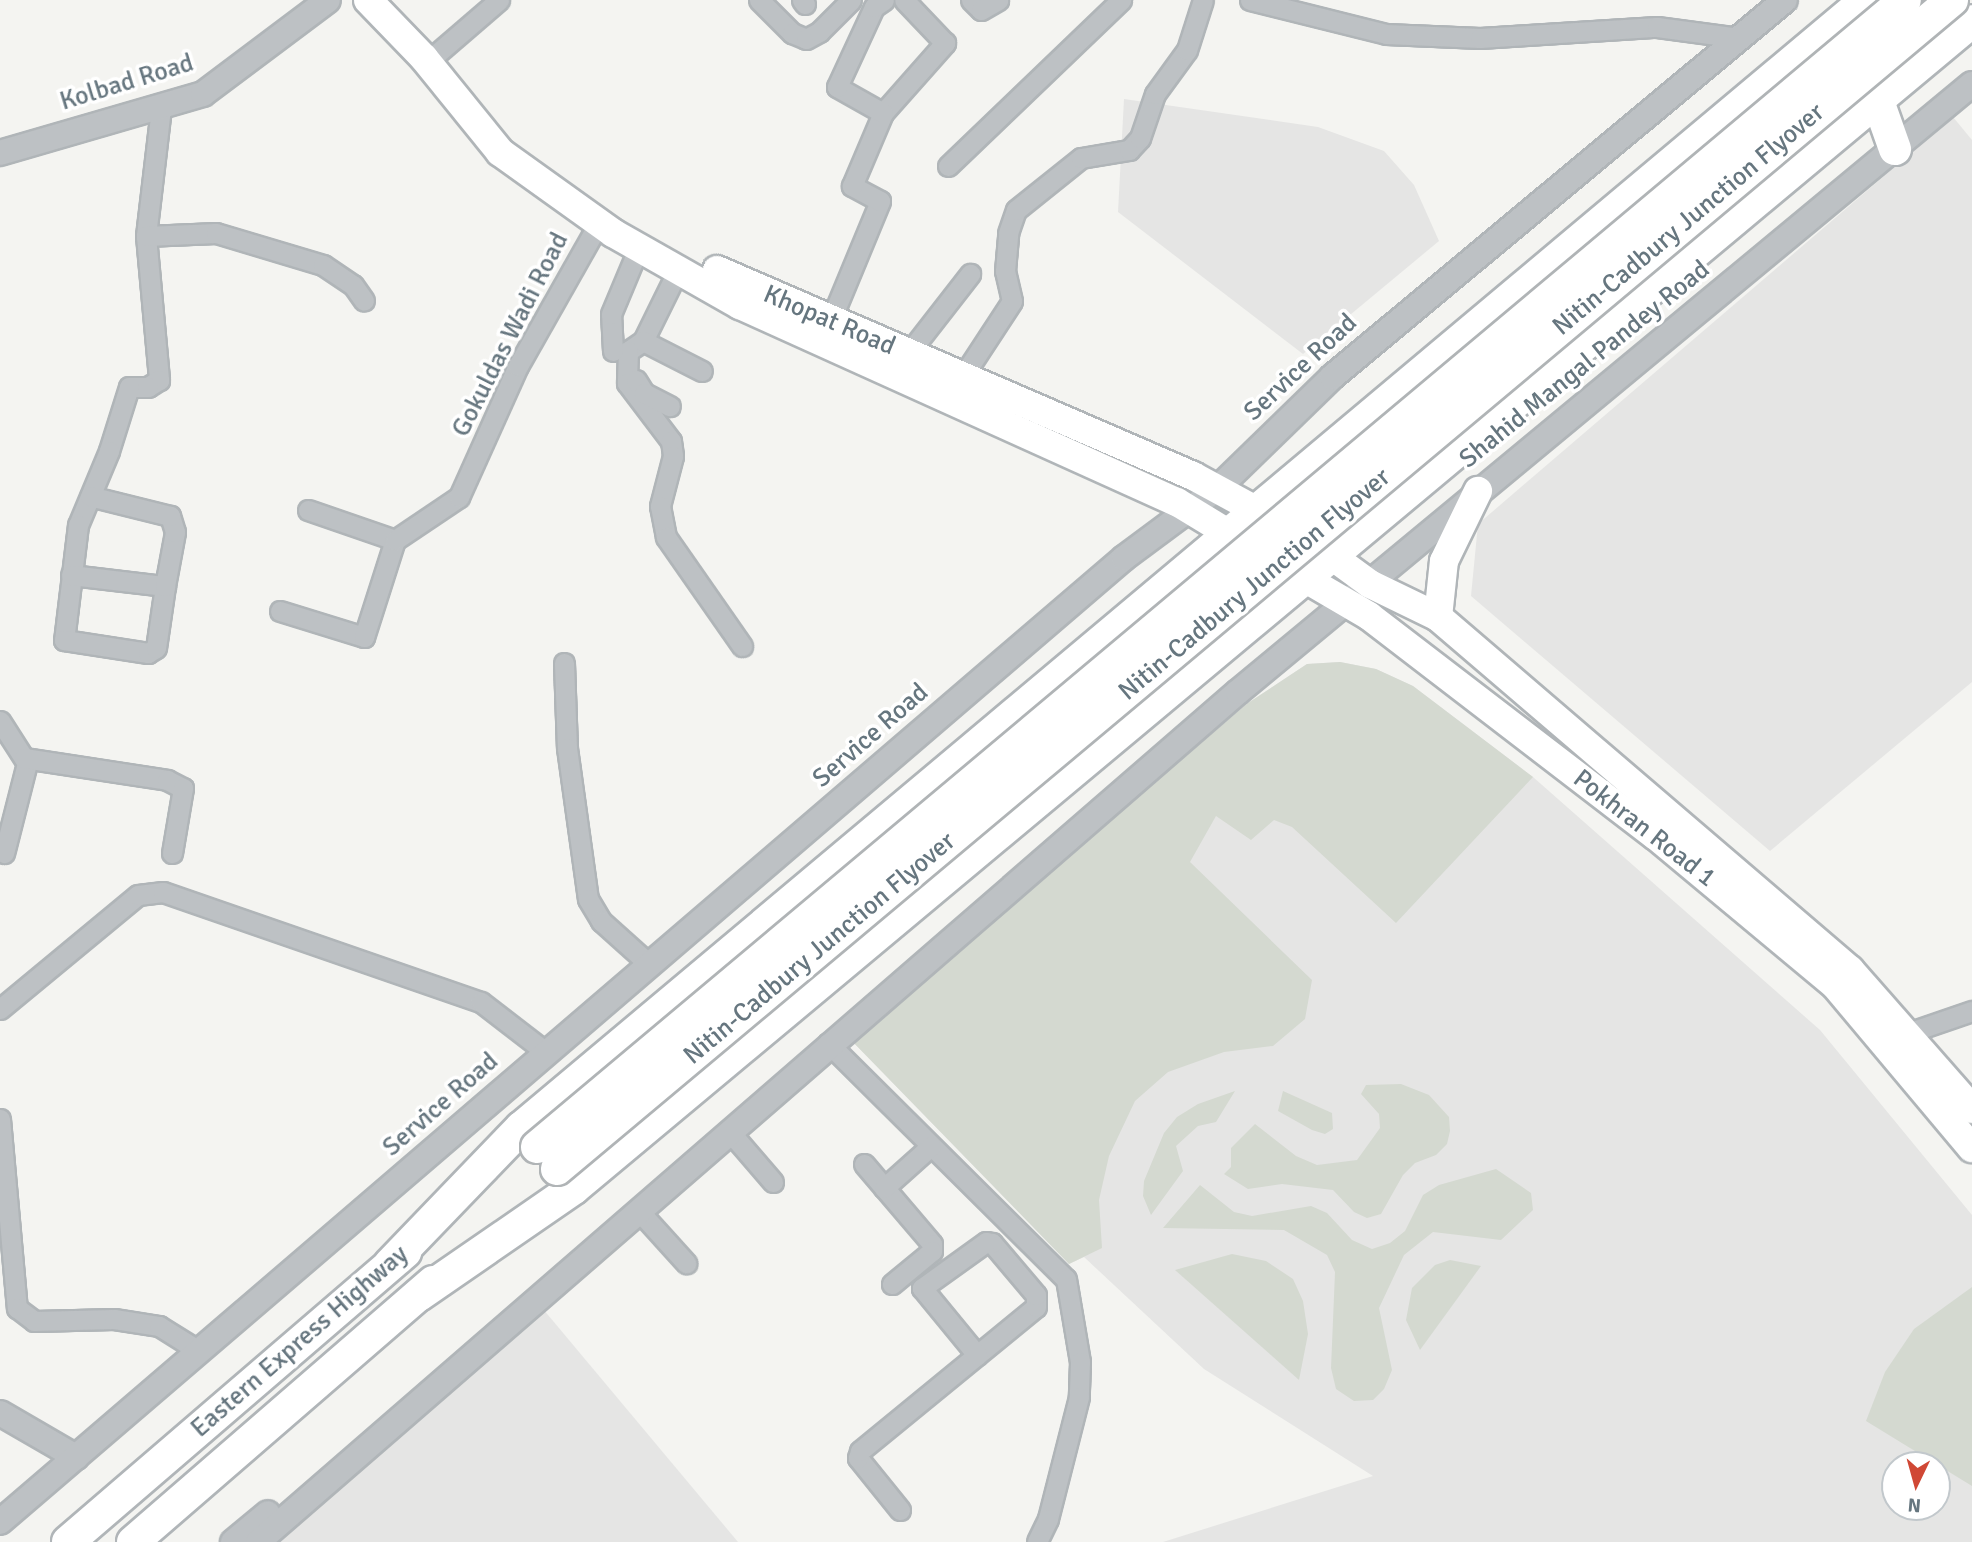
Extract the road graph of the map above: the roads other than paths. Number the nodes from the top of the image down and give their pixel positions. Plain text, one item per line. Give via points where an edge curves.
1 (328, 0) edge
2 (368, 0) edge
3 (388, 0) edge
4 (499, 0) edge
5 (759, 0) edge
6 (851, 0) edge
7 (884, 0) edge
8 (904, 0) edge
9 (971, 0) edge
10 (998, 0) edge
11 (1121, 0) edge
12 (1203, 0) edge
13 (1250, 0) edge
14 (1785, 0) edge
15 (1866, 0) edge
16 (1905, 0) edge
17 (1952, 0) edge
18 (1972, 21) edge
19 (1739, 38) junction
20 (431, 58) junction
21 (1972, 84) edge
22 (1878, 101) junction
23 (161, 108) junction
24 (883, 113) junction
25 (1895, 149) junction
26 (0, 153) edge
27 (948, 166) dead end
28 (598, 223) junction
29 (146, 236) junction
30 (639, 247) junction
31 (678, 270) junction
32 (970, 274) dead end
33 (364, 301) dead end
34 (799, 320) junction
35 (830, 322) junction
36 (985, 329) dead end
37 (628, 348) junction
38 (907, 355) junction
39 (702, 371) dead end
40 (956, 376) junction
41 (670, 406) dead end
42 (1217, 489) junction
43 (1478, 491) junction
44 (90, 496) junction
45 (308, 510) dead end
46 (1189, 510) junction
47 (1257, 510) junction
48 (1230, 534) junction
49 (395, 540) junction
50 (1331, 553) junction
51 (1273, 559) joint
52 (71, 575) junction
53 (1303, 577) junction
54 (1370, 583) junction
55 (165, 586) junction
56 (1347, 603) junction
57 (280, 611) dead end
58 (1438, 617) junction
59 (742, 646) dead end
60 (564, 663) dead end
61 (0, 721) edge
62 (24, 758) junction
63 (1663, 828) junction
64 (4, 853) dead end
65 (172, 853) dead end
66 (650, 965) junction
67 (0, 1009) edge
68 (1972, 1011) edge
69 (1908, 1033) junction
70 (828, 1043) junction
71 (547, 1053) junction
72 (1972, 1109) edge
73 (0, 1119) edge
74 (730, 1132) junction
75 (931, 1146) junction
76 (1972, 1149) edge
77 (547, 1158) junction
78 (864, 1164) dead end
79 (773, 1182) dead end
80 (884, 1188) junction
81 (629, 1217) junction
82 (685, 1263) dead end
83 (390, 1264) junction
84 (1052, 1266) junction
85 (908, 1271) junction
86 (892, 1284) dead end
87 (1028, 1285) junction
88 (922, 1288) junction
89 (419, 1295) junction
90 (199, 1351) junction
91 (976, 1355) junction
92 (0, 1413) edge
93 (76, 1457) junction
94 (900, 1510) dead end
95 (0, 1522) edge
96 (135, 1540) edge
97 (68, 1542) edge
98 (233, 1542) edge
99 (258, 1542) edge
100 (1037, 1542) edge

1 - 23 street, Kolbad Road via 202,94
2 - 20 main road, Khopat Road
3 - 20 main road, Khopat Road
4 - 20 street
5 - 6 street via 792,33 806,39 820,32
7 - 24 street via 874,7 837,87
8 - 24 street via 945,43
9 - 10 street via 981,10
11 - 27 street
12 - 40 street via 1187,50 1155,94 1140,138 1129,150 1081,158 1016,211 1008,233 1005,271 1012,301
13 - 19 street via 1386,34 1480,38 1657,27
14 - 19 street, Service Road
15 - 47 highway
16 - 77 highway, Nitin-Cadbury Junction Flyover, bridge
17 - 77 highway, Nitin-Cadbury Junction Flyover, bridge
18 - 22 highway
19 - 42 street, Service Road via 1342,368
20 - 28 main road, Khopat Road via 500,152
20 - 34 main road, Khopat Road via 511,140 561,180
21 - 25 street, Shahid Mangal Pandey Road
22 - 25 highway
22 - 50 highway
23 - 26 street, Kolbad Road
23 - 29 street
24 - 35 street via 852,187 880,201
25 - 43 street, Shahid Mangal Pandey Road
28 - 30 main road, Khopat Road
28 - 49 street, Gokuldas Wadi Road via 518,366 459,497
29 - 33 street via 216,233 323,265 353,285
29 - 44 street via 159,380 148,387 129,387
30 - 31 main road, Khopat Road
30 - 37 street via 611,314
31 - 34 main road, Khopat Road
31 - 37 street
32 - 38 street
34 - 35 main road, Khopat Road
34 - 46 main road, Khopat Road
35 - 38 main road, Khopat Road
36 - 40 street
37 - 39 street
37 - 41 street via 639,359 639,388
37 - 59 street via 627,383 671,441 673,456 660,506 666,537
38 - 40 main road, Khopat Road
40 - 42 main road, Khopat Road
42 - 46 street, Service Road
42 - 47 main road, Khopat Road
43 - 54 street, Shahid Mangal Pandey Road
43 - 58 main road via 1444,561
44 - 52 street via 78,525
44 - 55 street via 170,516 175,532
45 - 49 street
46 - 48 main road, Khopat Road
46 - 66 street, Service Road via 1124,558
47 - 48 highway
47 - 50 main road, Khopat Road
48 - 51 main road, Khopat Road
48 - 83 highway via 521,1128
49 - 57 street via 364,636
50 - 53 highway
50 - 54 main road, Pokhran Road 1
51 - 53 main road, Pokhran Road 1
52 - 55 street
52 - 55 street via 64,640 149,653 156,649
53 - 56 main road, Pokhran Road 1
53 - 89 highway via 573,1188
54 - 56 street, Shahid Mangal Pandey Road
54 - 58 main road, Pokhran Road 1
56 - 63 main road, Pokhran Road 1
56 - 70 street, Shahid Mangal Pandey Road
58 - 63 main road, Pokhran Road 1
60 - 66 street via 569,761 587,899 601,921
61 - 62 street
62 - 64 street via 27,763
62 - 65 street via 167,780 183,788
63 - 69 main road, Pokhran Road 1 via 1850,970
63 - 76 main road, Pokhran Road 1 via 1835,985
66 - 71 street, Service Road
67 - 71 street via 138,895 163,892 481,1002
68 - 69 street
69 - 72 main road, Pokhran Road 1
70 - 74 street
70 - 75 street
71 - 90 street, Service Road
73 - 90 street via 18,1308 34,1321 114,1319 159,1326
74 - 79 street
74 - 81 street
75 - 80 street
75 - 84 street
77 - 83 highway, Eastern Express Highway
77 - 89 highway, Eastern Express Highway
78 - 80 street
80 - 85 street via 932,1244 932,1251
81 - 82 street
81 - 98 street via 603,1226
81 - 99 street via 612,1238
83 - 97 highway, Eastern Express Highway
84 - 87 street
84 - 100 street via 1066,1279 1080,1362 1079,1397 1048,1519
85 - 86 street
85 - 88 street
87 - 88 street via 992,1243 986,1242
87 - 91 street via 1036,1295 1036,1307
88 - 91 street
89 - 96 highway, Eastern Express Highway
90 - 93 street, Service Road
91 - 94 street via 860,1451 858,1458
92 - 93 street
93 - 95 street, Service Road

